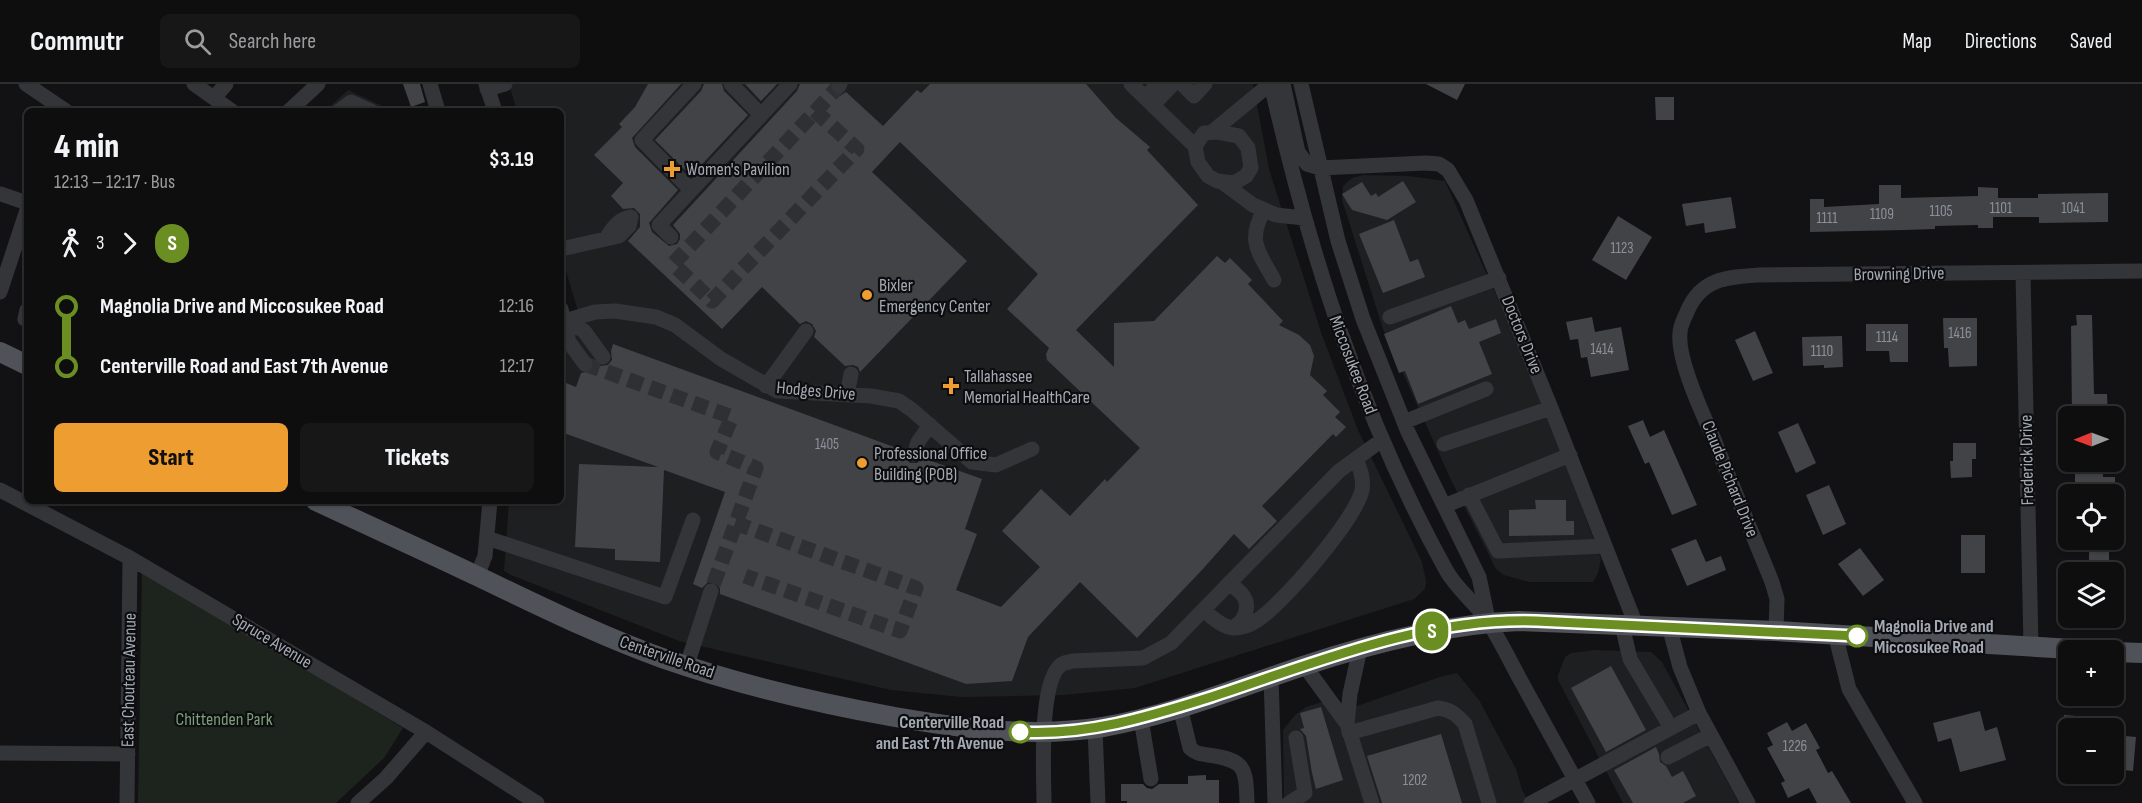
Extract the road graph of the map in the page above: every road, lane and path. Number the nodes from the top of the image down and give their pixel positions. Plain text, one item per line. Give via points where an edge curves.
1 (26, 84) edge
2 (194, 84) edge
3 (226, 84) edge
4 (318, 84) edge
5 (430, 84) edge
6 (505, 84) edge
7 (694, 84) edge
8 (730, 84) edge
9 (790, 84) edge
10 (1131, 84) edge
11 (1158, 84) edge
12 (1173, 84) edge
13 (1182, 84) edge
14 (1206, 84) edge
15 (1271, 84) edge
16 (1283, 84) edge
17 (1301, 84) edge
18 (487, 87) edge
19 (214, 98) junction
20 (1149, 101) junction
21 (62, 108) edge
22 (228, 108) edge
23 (292, 108) edge
24 (343, 108) edge
25 (364, 108) edge
26 (437, 108) edge
27 (494, 108) edge
28 (761, 115) junction
29 (1212, 132) junction
30 (1195, 146) junction
31 (1320, 168) junction
32 (1222, 182) junction
33 (691, 190) junction
34 (1, 194) edge
35 (24, 202) edge
36 (1264, 210) junction
37 (1304, 218) junction
38 (24, 219) edge
39 (670, 237) dead end
40 (606, 239) dead end
41 (564, 248) edge
42 (2142, 271) edge
43 (2023, 273) junction
44 (1499, 278) junction
45 (1274, 280) dead end
46 (0, 292) edge
47 (564, 317) edge
48 (1390, 317) dead end
49 (564, 318) edge
50 (564, 324) edge
51 (1681, 327) joint
52 (806, 332) dead end
53 (0, 352) edge
54 (603, 357) tunnel mouth
55 (585, 363) tunnel mouth
56 (24, 364) edge
57 (851, 374) dead end
58 (766, 386) junction
59 (1486, 389) dead end
60 (847, 395) junction
61 (1551, 408) junction
62 (1404, 422) junction
63 (930, 425) junction
64 (1383, 440) junction
65 (1444, 444) dead end
66 (1032, 449) dead end
67 (914, 454) dead end
68 (1570, 455) junction
69 (1356, 459) junction
70 (0, 490) edge
71 (1469, 495) junction
72 (24, 503) edge
73 (27, 504) edge
74 (322, 504) edge
75 (490, 504) edge
76 (1444, 506) junction
77 (693, 520) dead end
78 (487, 538) junction
79 (1605, 546) junction
80 (130, 558) junction
81 (477, 576) junction
82 (1229, 583) junction
83 (711, 591) tunnel mouth
84 (1203, 610) junction
85 (1489, 622) junction
86 (1629, 625) junction
87 (1669, 626) junction
88 (1232, 628) junction
89 (1776, 631) junction
90 (1835, 634) junction
91 (2031, 647) junction
92 (2058, 648) edge
93 (1360, 649) junction
94 (2124, 652) edge
95 (2142, 653) edge
96 (687, 665) junction
97 (1304, 665) junction
98 (1271, 677) junction
99 (1180, 707) junction
100 (1699, 713) junction
101 (1141, 719) junction
102 (1095, 728) junction
103 (1348, 728) junction
104 (1671, 728) junction
105 (426, 732) junction
106 (1042, 734) junction
107 (1711, 735) junction
108 (1296, 738) dead end
109 (0, 753) edge
110 (128, 754) junction
111 (1668, 757) dead end
112 (1151, 779) dead end
113 (1575, 779) junction
114 (127, 803) edge
115 (358, 803) edge
116 (537, 803) edge
117 (1044, 803) edge
118 (1098, 803) edge
119 (1247, 803) edge
120 (1275, 803) edge
121 (1289, 803) edge
122 (1372, 803) edge
123 (1489, 803) edge
124 (1531, 803) edge
125 (1588, 803) edge
126 (1748, 803) edge
127 (1915, 803) edge

1 - 21 street
2 - 19 street
3 - 19 street
4 - 23 street
5 - 26 street
6 - 18 street
7 - 33 street via 642,140
8 - 28 street
9 - 28 street
10 - 20 street
11 - 20 street
12 - 20 street
13 - 14 street via 1194,96
15 - 29 street
15 - 37 street, Miccosukee Road
16 - 31 street via 1298,152 1307,164
17 - 31 street, Miccosukee Road
18 - 27 street
19 - 22 street
20 - 30 street
24 - 25 street via 351,102
28 - 33 street
29 - 30 street via 1204,133
29 - 32 street via 1239,136 1248,148 1251,168 1246,176 1234,183
30 - 32 street via 1198,162 1208,176
31 - 44 street, Doctors Drive via 1439,164 1448,170 1466,200
31 - 62 street, Miccosukee Road via 1338,241
32 - 36 street
33 - 39 street via 659,225
34 - 35 street
36 - 37 street
36 - 45 street via 1255,233 1257,248
37 - 64 street, Miccosukee Road via 1334,316
38 - 46 street
40 - 41 street
42 - 43 street, Browning Drive
43 - 51 street, Browning Drive via 1728,277 1714,281 1700,292
43 - 91 street, Frederick Drive
44 - 48 street
44 - 61 street, Doctors Drive
47 - 58 street, Hodges Drive via 615,310 656,316
49 - 54 street via 584,331
50 - 55 street via 569,342
51 - 89 street, Claude Pichard Drive via 1680,345 1694,392 1772,582 1777,599
52 - 58 street
53 - 56 main road
57 - 60 street
58 - 60 street, Hodges Drive via 777,391
59 - 62 street
60 - 63 street, Hodges Drive via 899,401
61 - 65 street
61 - 68 street, Doctors Drive
62 - 76 street, Miccosukee Road
63 - 66 street, Hodges Drive via 972,462 996,465
63 - 67 street
64 - 69 street
64 - 85 street, Miccosukee Road via 1448,573
68 - 71 street
68 - 79 street, Doctors Drive
69 - 82 street via 1339,471
69 - 88 street via 1363,489 1325,549 1268,613 1255,622
70 - 72 street, Spruce Avenue
71 - 76 street
71 - 79 street via 1498,550
73 - 80 street, Spruce Avenue
74 - 81 main road, Centerville Road
75 - 78 street
76 - 85 street, Miccosukee Road via 1479,577
77 - 78 street via 664,597
78 - 81 street
79 - 86 street, Doctors Drive
80 - 105 street, Spruce Avenue
80 - 110 street, East Chouteau Avenue
81 - 96 main road, Centerville Road via 611,638
82 - 84 street
82 - 88 street via 1246,601 1246,614
83 - 96 street
84 - 88 street
84 - 106 street via 1171,643 1154,654 1063,664 1053,677
85 - 86 main road, Centerville Road
85 - 93 main road, Centerville Road
85 - 113 street, Miccosukee Road
86 - 87 main road, Centerville Road
86 - 104 street, Doctors Drive via 1630,659
87 - 89 main road, Centerville Road
87 - 100 street
89 - 90 main road, Centerville Road
90 - 91 main road, Centerville Road
90 - 127 street via 1849,689
91 - 92 main road, Centerville Road
93 - 97 main road, Centerville Road
93 - 103 street via 1350,694
94 - 95 main road
96 - 106 main road, Centerville Road via 820,702 881,714 945,726
97 - 98 main road, Centerville Road
97 - 103 street
98 - 99 main road, Centerville Road
98 - 120 street
99 - 101 main road, Centerville Road
99 - 119 street via 1194,752 1239,764 1244,772
100 - 104 street
100 - 107 street
101 - 102 main road, Centerville Road
101 - 112 street
102 - 106 main road, Centerville Road
102 - 118 street
103 - 122 street
103 - 123 street via 1438,708 1449,710 1465,724
104 - 113 street
105 - 115 street
105 - 116 street, Spruce Avenue
106 - 117 street
107 - 111 street
107 - 126 street
108 - 121 street via 1305,793
109 - 110 street
110 - 114 street, East Chouteau Avenue
113 - 124 street
113 - 125 street, Miccosukee Road

